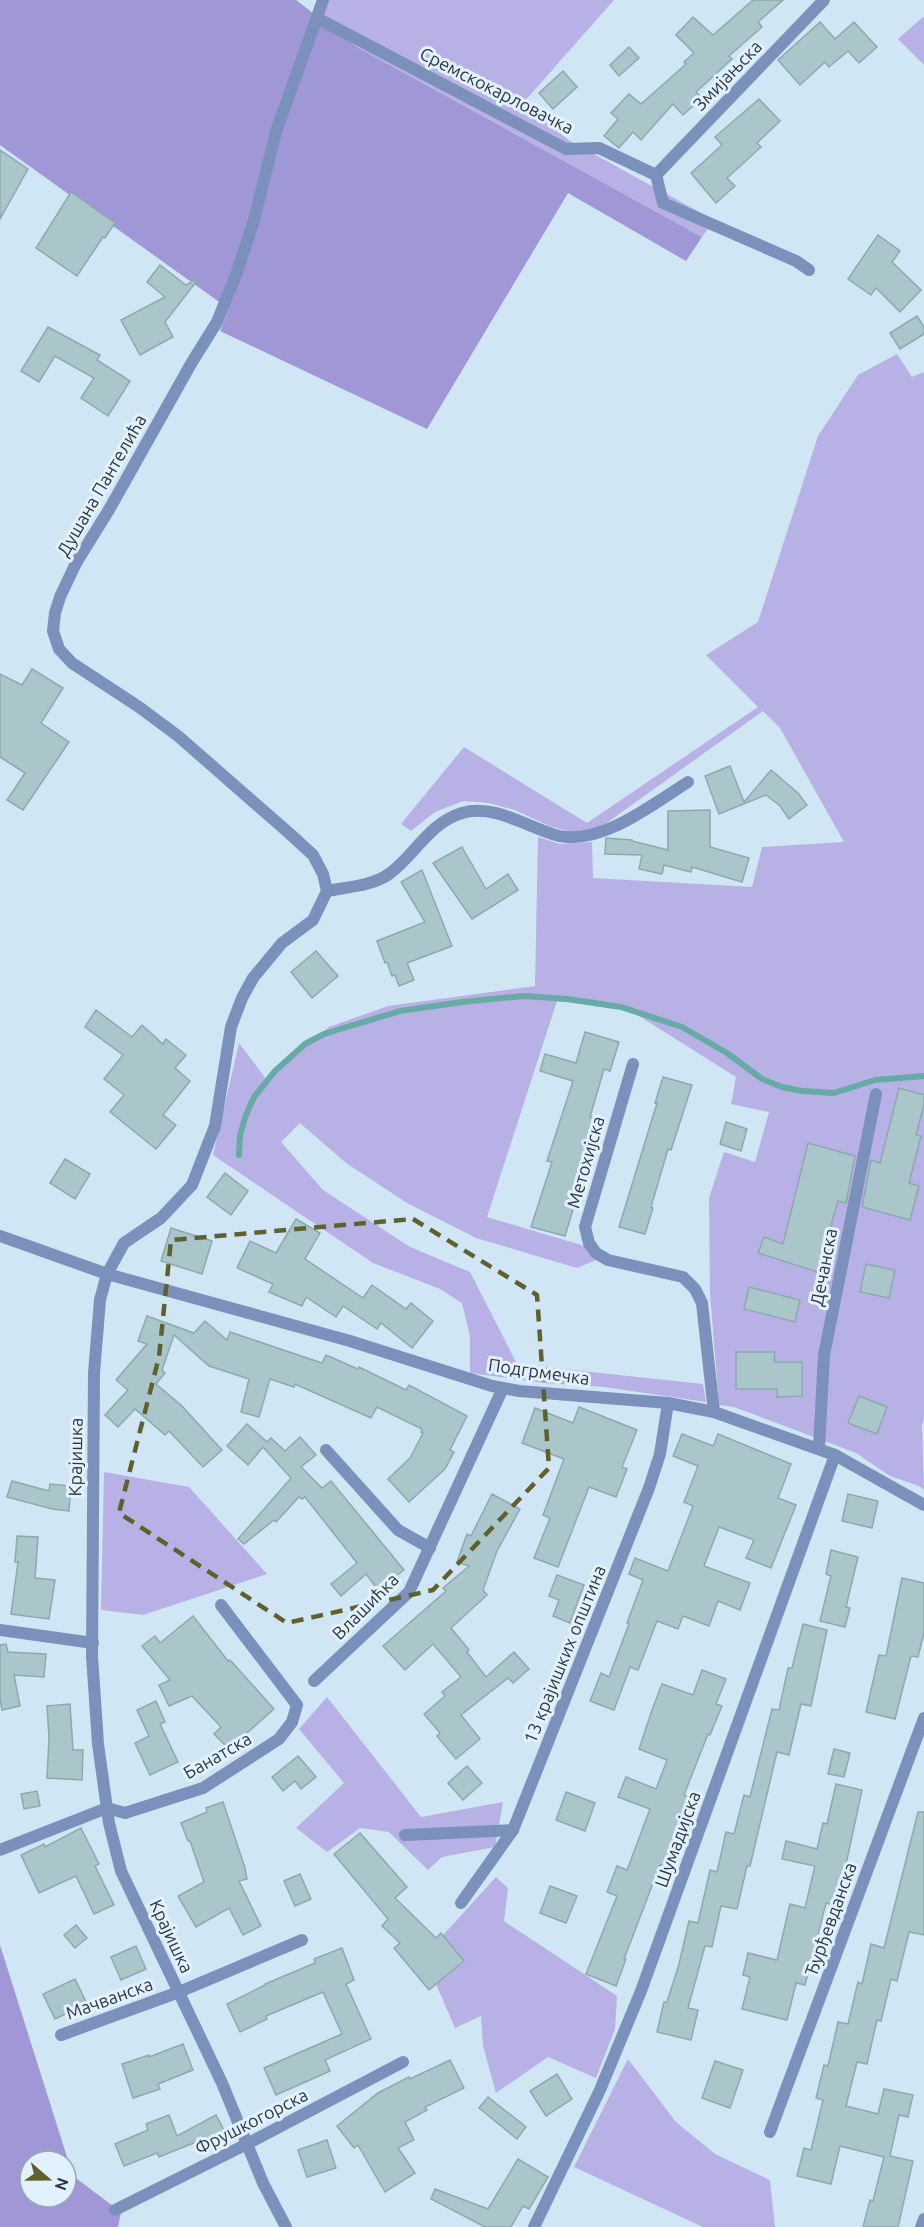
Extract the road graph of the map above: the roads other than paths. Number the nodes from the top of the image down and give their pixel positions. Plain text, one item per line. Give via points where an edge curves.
1 (323, 0) edge
2 (824, 0) edge
3 (317, 18) junction
4 (656, 175) junction
5 (809, 270) dead end
6 (688, 782) dead end
7 (327, 891) junction
8 (633, 1064) dead end
9 (876, 1094) dead end
10 (0, 1236) edge
11 (107, 1274) junction
12 (503, 1388) junction
13 (668, 1403) junction
14 (714, 1412) junction
15 (819, 1448) junction
16 (326, 1450) dead end
17 (836, 1455) junction
18 (924, 1505) edge
19 (430, 1548) junction
20 (222, 1605) dead end
21 (0, 1630) edge
22 (93, 1643) junction
23 (314, 1681) dead end
24 (924, 1718) edge
25 (107, 1808) junction
26 (513, 1830) junction
27 (405, 1835) dead end
28 (0, 1850) edge
29 (461, 1903) dead end
30 (302, 1940) dead end
31 (178, 1992) junction
32 (61, 2035) dead end
33 (403, 2062) dead end
34 (770, 2132) dead end
35 (247, 2144) junction
36 (115, 2210) dead end
37 (924, 2219) edge
38 (286, 2227) edge
39 (534, 2227) edge
40 (921, 2227) edge

1 - 3 street, Душана Пантелића
2 - 4 street, Змијањска
3 - 4 street, Сремскокарловачка via 566,149 599,148
3 - 7 street, Душана Пантелића via 276,132 236,275 217,322 76,563 60,597 53,631 59,649 72,663 170,730 313,855
4 - 5 street via 663,203
6 - 7 street via 615,827 582,836 560,836 490,812 463,813 434,828 389,874 367,884
7 - 11 street via 313,920 282,944 253,978 242,998 231,1027 215,1126 192,1185 161,1218 124,1243
8 - 14 street, Метохијска via 585,1227 596,1253 608,1260 683,1277 695,1288 702,1304
9 - 15 street, Дечанска via 824,1355
10 - 11 street
11 - 12 street, Подгрмечка
11 - 22 street, Крајишка via 100,1300 94,1372
12 - 13 street, Подгрмечка
12 - 19 street, Влашићка
13 - 14 street, Подгрмечка
13 - 26 street, 13 крајишких општина via 660,1454 649,1488
14 - 15 street, Подгрмечка
15 - 17 street, Подгрмечка
16 - 19 street via 398,1530
17 - 18 street, Подгрмечка
17 - 39 street, Шумадијска via 641,1991 600,2090
19 - 23 street, Влашићка via 409,1592
20 - 25 street, Банатска via 297,1705 292,1722 279,1739 203,1788 125,1813
21 - 22 street
22 - 25 street, Крајишка via 98,1744
24 - 34 street, Ђурђевданска
25 - 28 street, Банатска
25 - 31 street, Крајишка via 121,1871
26 - 27 street
26 - 29 street, 13 крајишких општина
30 - 31 street, Мачванска
31 - 32 street, Мачванска
31 - 35 street, Крајишка
33 - 35 street, Фрушкогорска
35 - 36 street, Фрушкогорска
35 - 38 street, Крајишка
37 - 40 street

